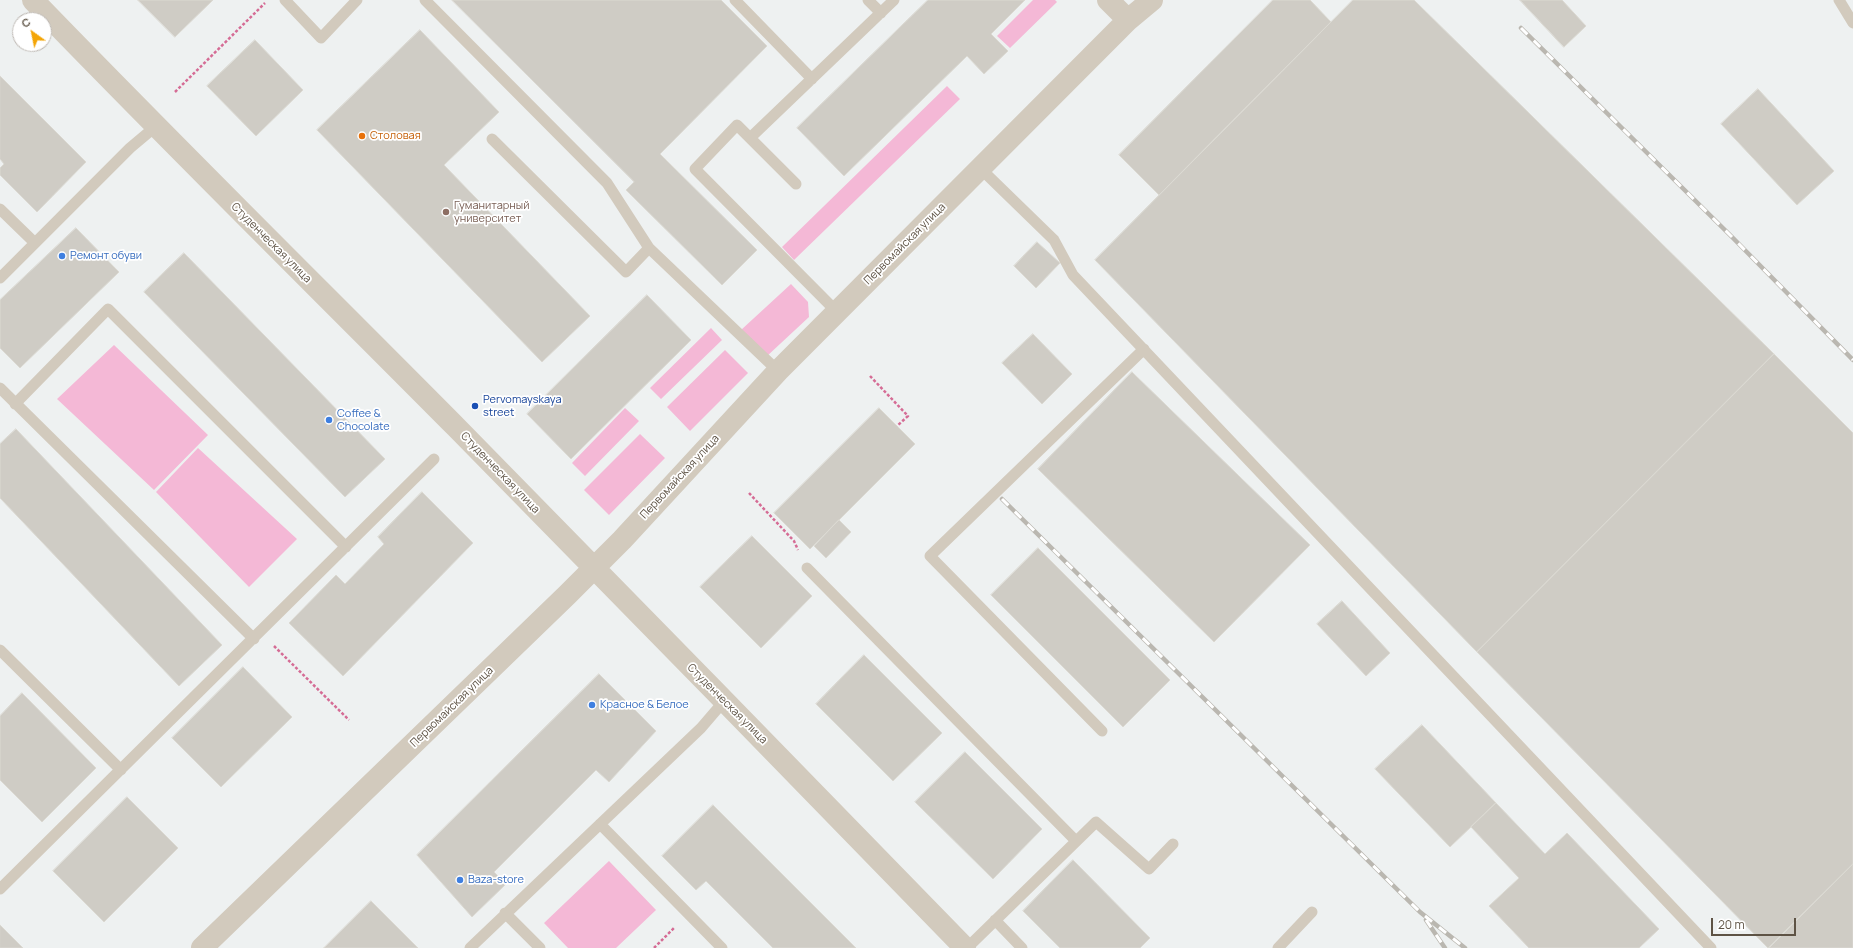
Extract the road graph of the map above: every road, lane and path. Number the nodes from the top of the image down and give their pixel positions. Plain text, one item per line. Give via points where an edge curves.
1 (33, 0) edge
2 (268, 0) edge
3 (285, 0) edge
4 (357, 0) edge
5 (425, 0) edge
6 (735, 0) edge
7 (868, 0) edge
8 (894, 0) edge
9 (1108, 0) edge
10 (1152, 0) edge
11 (1839, 0) edge
12 (881, 12) junction
13 (1128, 20) junction
14 (1853, 23) edge
15 (812, 79) junction
16 (175, 92) dead end
17 (155, 127) junction
18 (492, 138) dead end
19 (750, 138) junction
20 (981, 169) junction
21 (796, 184) dead end
22 (0, 208) edge
23 (35, 243) junction
24 (649, 248) junction
25 (0, 278) edge
26 (837, 312) junction
27 (1144, 349) junction
28 (778, 372) junction
29 (870, 376) dead end
30 (0, 388) edge
31 (15, 404) junction
32 (897, 426) dead end
33 (434, 459) dead end
34 (749, 494) dead end
35 (346, 547) junction
36 (594, 568) junction
37 (808, 568) joint
38 (257, 635) junction
39 (0, 650) edge
40 (725, 700) junction
41 (349, 720) dead end
42 (1102, 731) dead end
43 (121, 770) junction
44 (600, 824) junction
45 (1076, 841) junction
46 (1173, 844) dead end
47 (0, 890) edge
48 (1312, 912) dead end
49 (505, 913) junction
50 (689, 914) junction
51 (995, 920) junction
52 (202, 948) edge
53 (470, 948) edge
54 (540, 948) edge
55 (654, 948) edge
56 (722, 948) edge
57 (966, 948) edge
58 (1022, 948) edge
59 (1278, 948) edge
60 (1711, 948) edge

1 - 17 street, Студенческая улица
2 - 16 path
3 - 4 lane via 322,38
5 - 24 lane via 606,183
6 - 15 lane
7 - 12 lane
8 - 12 lane
9 - 13 street
10 - 13 street, Первомайская улица
11 - 14 lane
12 - 15 lane
13 - 20 street, Первомайская улица
15 - 19 lane
17 - 23 lane via 130,148
17 - 36 street, Студенческая улица
18 - 24 lane via 626,272
19 - 21 lane
19 - 26 lane via 737,125 695,170
20 - 26 street, Первомайская улица
20 - 27 lane via 1054,240 1073,274
22 - 23 lane
23 - 25 lane
24 - 28 lane
26 - 28 street, Первомайская улица
27 - 42 lane via 930,556
27 - 60 lane
28 - 36 street, Первомайская улица
29 - 32 path via 908,416
30 - 31 lane
31 - 35 lane via 108,309
31 - 38 lane
33 - 35 lane
34 - 37 path via 794,541
35 - 38 lane
36 - 40 street, Студенческая улица
36 - 52 street, Первомайская улица
37 - 45 lane
38 - 41 path
38 - 43 lane
39 - 43 lane
40 - 44 lane via 701,728
40 - 57 street, Студенческая улица
43 - 47 lane
44 - 49 lane
44 - 50 lane
45 - 46 lane via 1096,822 1149,869
45 - 51 lane
48 - 59 lane
49 - 53 lane
49 - 54 lane
50 - 55 path
50 - 56 lane
51 - 57 lane
51 - 58 lane

